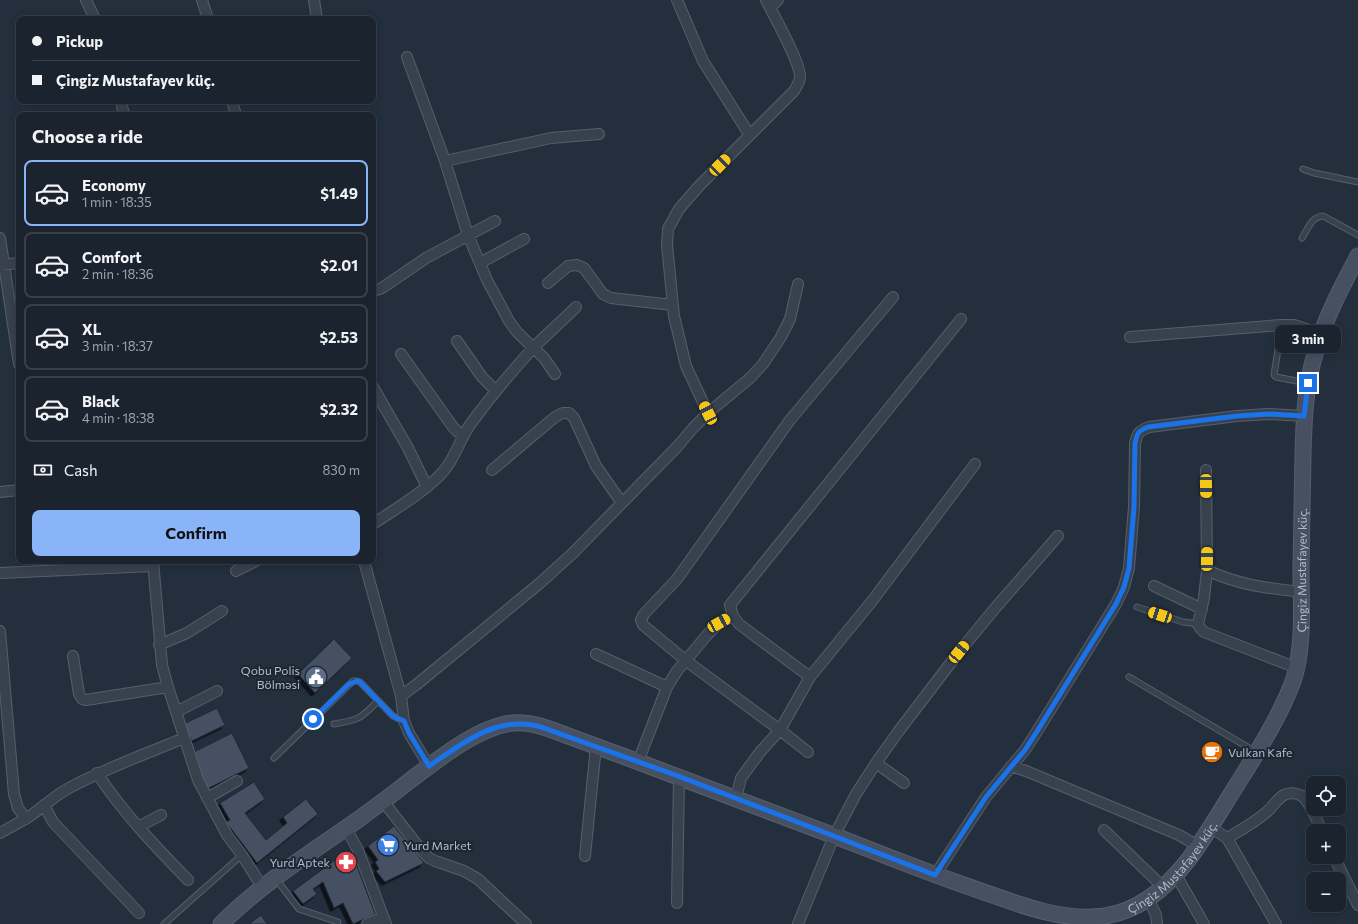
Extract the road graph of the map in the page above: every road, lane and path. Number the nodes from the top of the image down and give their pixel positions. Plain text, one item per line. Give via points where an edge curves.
1 (86, 0) edge
2 (202, 0) edge
3 (314, 0) edge
4 (677, 0) edge
5 (778, 0) edge
6 (768, 4) edge
7 (94, 16) edge
8 (207, 16) edge
9 (317, 16) edge
10 (407, 57) dead end
11 (599, 134) dead end
12 (749, 134) junction
13 (445, 161) junction
14 (1303, 170) dead end
15 (1358, 182) edge
16 (495, 221) dead end
17 (468, 235) junction
18 (1358, 235) edge
19 (0, 238) edge
20 (1302, 238) dead end
21 (524, 239) dead end
22 (1358, 256) edge
23 (16, 263) edge
24 (480, 263) junction
25 (2, 265) edge
26 (548, 283) dead end
27 (798, 284) dead end
28 (376, 289) edge
29 (893, 297) dead end
30 (673, 305) junction
31 (576, 308) dead end
32 (962, 319) dead end
33 (1321, 334) junction
34 (1130, 337) dead end
35 (457, 341) dead end
36 (1279, 343) dead end
37 (16, 347) edge
38 (534, 347) junction
39 (401, 354) dead end
40 (555, 374) dead end
41 (1308, 383) junction
42 (496, 391) junction
43 (376, 392) edge
44 (708, 413) junction
45 (1304, 416) junction
46 (462, 436) junction
47 (975, 464) dead end
48 (492, 470) dead end
49 (1206, 470) dead end
50 (427, 487) junction
51 (16, 490) edge
52 (0, 492) edge
53 (622, 503) junction
54 (376, 522) edge
55 (1058, 536) dead end
56 (138, 564) edge
57 (153, 564) edge
58 (250, 564) edge
59 (365, 564) edge
60 (1207, 570) junction
61 (236, 571) dead end
62 (0, 573) edge
63 (1154, 586) dead end
64 (1301, 592) junction
65 (1137, 607) dead end
66 (1202, 609) junction
67 (222, 611) dead end
68 (733, 616) junction
69 (1198, 624) junction
70 (0, 631) edge
71 (159, 646) junction
72 (596, 654) dead end
73 (73, 656) dead end
74 (685, 660) junction
75 (1297, 668) junction
76 (810, 677) junction
77 (1129, 678) dead end
78 (168, 687) junction
79 (667, 688) junction
80 (217, 691) dead end
81 (401, 696) junction
82 (378, 701) junction
83 (176, 712) junction
84 (404, 721) junction
85 (334, 724) dead end
86 (780, 730) junction
87 (184, 738) junction
88 (596, 746) junction
89 (808, 752) dead end
90 (1257, 753) junction
91 (274, 758) dead end
92 (638, 762) junction
93 (876, 762) junction
94 (429, 766) junction
95 (1011, 766) junction
96 (97, 773) junction
97 (678, 776) junction
98 (237, 781) dead end
99 (904, 783) dead end
100 (207, 798) junction
101 (736, 798) junction
102 (383, 801) junction
103 (44, 805) junction
104 (161, 815) dead end
105 (26, 819) junction
106 (1318, 824) edge
107 (138, 827) junction
108 (1210, 827) junction
109 (346, 828) junction
110 (1104, 830) dead end
111 (0, 833) edge
112 (834, 836) junction
113 (1227, 838) junction
114 (1198, 846) junction
115 (242, 855) junction
116 (585, 856) dead end
117 (1338, 864) edge
118 (935, 875) junction
119 (1176, 875) junction
120 (276, 878) junction
121 (188, 880) dead end
122 (1163, 887) junction
123 (263, 888) junction
124 (1148, 898) junction
125 (677, 903) dead end
126 (1358, 905) edge
127 (139, 913) dead end
128 (384, 920) edge
129 (338, 922) dead end
130 (1202, 923) edge
131 (164, 924) edge
132 (221, 924) edge
133 (367, 924) edge
134 (526, 924) edge
135 (798, 924) edge
136 (1157, 924) edge
137 (1276, 924) edge

1 - 7 street
2 - 8 street
3 - 9 street
4 - 12 street via 703,62
5 - 6 street
6 - 12 street via 795,58 800,79 794,91
10 - 13 street
11 - 13 street via 551,138
12 - 30 street via 679,209 668,229 667,245
13 - 17 street
14 - 15 lane
16 - 17 street
17 - 24 street
17 - 28 street
18 - 20 lane via 1323,216 1318,216 1313,219
19 - 25 street
21 - 24 street
22 - 33 street, Çingiz Mustafayev küç.
23 - 25 street
24 - 38 street via 509,321 524,340
25 - 37 street
26 - 30 street via 568,266 577,265 584,268 603,294 611,298
27 - 44 street via 790,319 763,364
29 - 74 street via 790,420 677,579 644,614 641,620 643,625
30 - 44 street via 686,366
31 - 38 street
32 - 68 street via 730,605
33 - 34 street via 1294,325 1281,325
33 - 41 street, Çingiz Mustafayev küç.
35 - 42 street via 482,377
36 - 41 lane via 1274,375
38 - 40 street
38 - 42 street
39 - 46 street
41 - 45 street, Çingiz Mustafayev küç.
42 - 46 street
43 - 50 street
44 - 53 street
45 - 64 street, Çingiz Mustafayev küç.
45 - 95 street via 1237,416 1148,427 1140,431 1135,444 1134,507 1129,568 1124,587 1036,733
46 - 50 street via 453,459 440,476
47 - 76 street via 872,601
48 - 53 street via 555,417 569,413 574,418 596,466
49 - 60 street
50 - 54 street
51 - 52 street
53 - 81 street via 540,583
55 - 93 street via 959,652
56 - 62 street
57 - 71 street
58 - 61 street
59 - 81 street
60 - 64 street via 1225,578 1264,588
60 - 66 street
63 - 66 street
64 - 75 street, Çingiz Mustafayev küç. via 1301,636
65 - 69 lane via 1183,622
66 - 69 street
67 - 71 street via 187,633
68 - 74 street via 719,623
68 - 76 street via 739,624
69 - 75 street via 1204,632
70 - 105 street via 14,794 18,808
71 - 78 street
72 - 79 street
73 - 78 street via 82,699
74 - 79 street
74 - 86 street
75 - 90 street, Çingiz Mustafayev küç. via 1288,695
76 - 86 street
77 - 90 lane
78 - 83 street
79 - 92 street
80 - 83 street
81 - 84 street
82 - 84 lane via 393,716
82 - 85 lane via 358,718
82 - 91 lane via 360,682 353,682
83 - 87 street
84 - 94 street
86 - 89 street
86 - 101 street via 741,778
87 - 96 street
87 - 100 street
88 - 92 street, Çingiz Mustafayev küç.
88 - 94 street, Çingiz Mustafayev küç. via 538,726 511,723 475,737
88 - 116 street
90 - 108 street, Çingiz Mustafayev küç.
92 - 97 street, Çingiz Mustafayev küç.
93 - 99 street
93 - 112 street
94 - 102 street, Çingiz Mustafayev küç.
95 - 114 street via 1179,835
95 - 118 street via 972,816
96 - 103 street
96 - 107 street
97 - 101 street, Çingiz Mustafayev küç.
97 - 125 street
98 - 100 street
100 - 115 street via 227,836
101 - 112 street, Çingiz Mustafayev küç.
102 - 109 street, Çingiz Mustafayev küç.
102 - 134 street via 429,858 478,879
103 - 105 street
103 - 127 street via 53,822
104 - 107 street
105 - 111 street
106 - 113 street via 1306,800 1294,793 1285,794 1252,823
107 - 121 street
108 - 113 street
108 - 114 street, Çingiz Mustafayev küç.
109 - 120 street, Çingiz Mustafayev küç.
109 - 128 street via 358,850
110 - 122 street
112 - 118 street, Çingiz Mustafayev küç.
112 - 135 street
113 - 137 street
114 - 119 street, Çingiz Mustafayev küç.
115 - 123 street
115 - 131 lane
117 - 126 street
118 - 124 street, Çingiz Mustafayev küç. via 1029,908 1076,916 1105,916 1132,908
119 - 122 street, Çingiz Mustafayev küç.
119 - 130 street
120 - 123 street, Çingiz Mustafayev küç.
120 - 129 lane via 299,909
122 - 124 street, Çingiz Mustafayev küç.
123 - 132 street, Çingiz Mustafayev küç.
124 - 136 street
128 - 133 street

